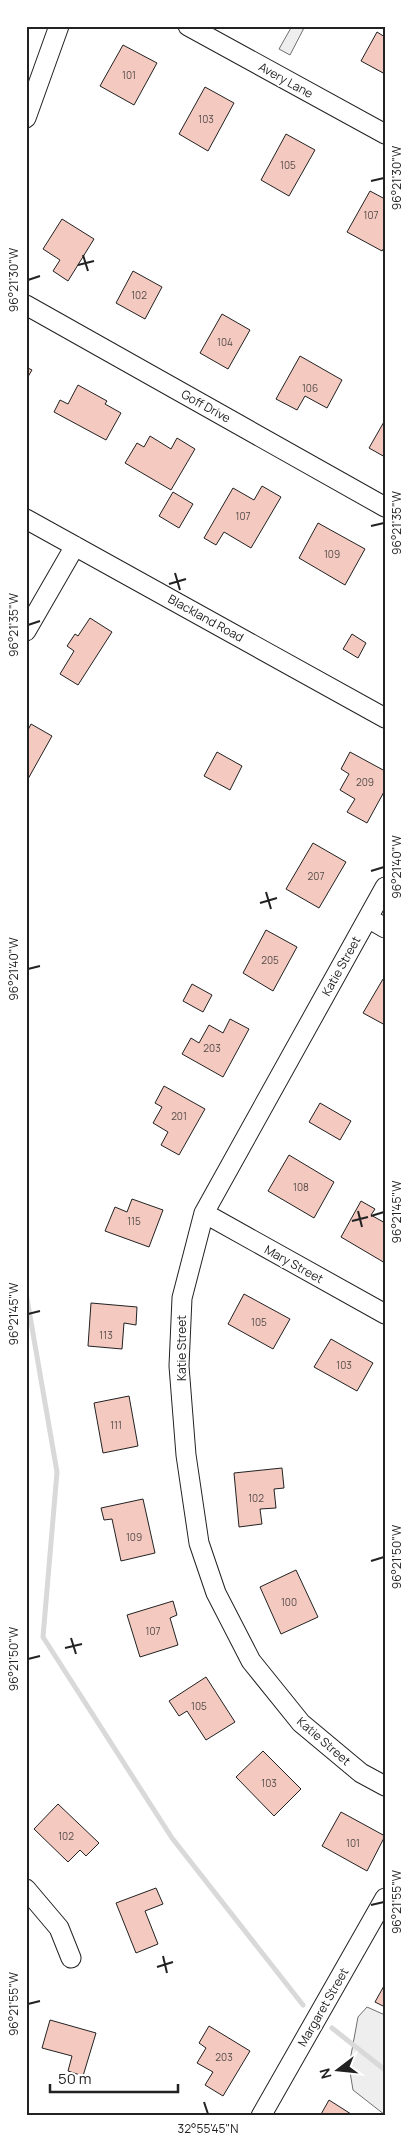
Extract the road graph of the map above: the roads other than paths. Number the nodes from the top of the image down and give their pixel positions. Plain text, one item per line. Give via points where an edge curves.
1 (59, 26) edge
2 (188, 26) edge
3 (26, 118) edge
4 (385, 134) edge
5 (26, 305) edge
6 (385, 507) edge
7 (26, 519) edge
8 (74, 546) junction
9 (26, 631) edge
10 (385, 718) edge
11 (385, 886) edge
12 (368, 918) junction
13 (385, 928) edge
14 (204, 1213) junction
15 (385, 1314) edge
16 (385, 1786) edge
17 (26, 1889) edge
18 (385, 1898) edge
19 (71, 1958) dead end
20 (261, 2116) edge

1 - 3 street
2 - 4 street, Avery Lane
5 - 6 street, Goff Drive
7 - 8 street, Blackland Road
8 - 9 street
8 - 10 street, Blackland Road
11 - 12 street, Katie Street
12 - 13 street
12 - 14 street, Katie Street
14 - 15 street, Mary Street
14 - 16 street, Katie Street via 182,1298 179,1366 186,1455 199,1544 224,1608 251,1661 267,1682 301,1723 361,1773
17 - 19 street via 59,1928
18 - 20 street, Margaret Street

